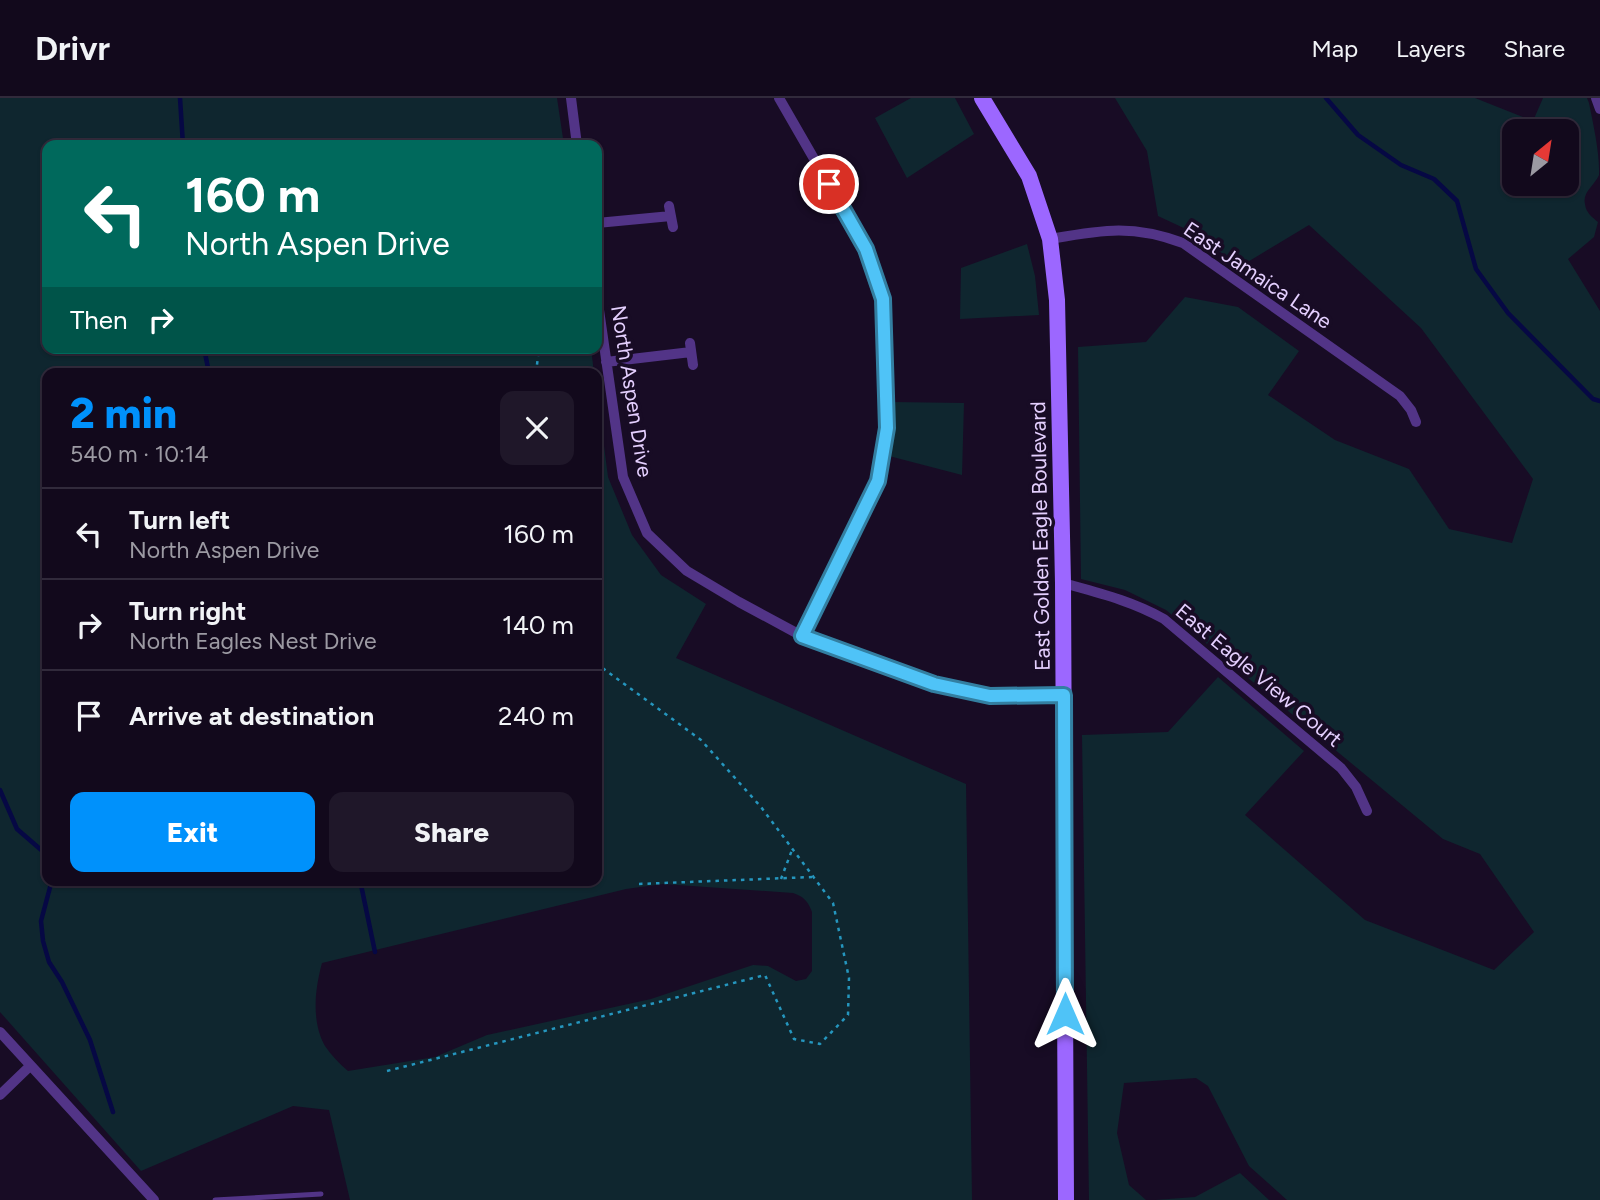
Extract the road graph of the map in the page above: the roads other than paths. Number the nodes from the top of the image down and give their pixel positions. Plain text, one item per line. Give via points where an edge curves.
1 (571, 98) edge
2 (779, 98) edge
3 (982, 98) edge
4 (1596, 98) edge
5 (1600, 109) edge
6 (576, 140) edge
7 (671, 216) dead end
8 (602, 223) edge
9 (1050, 239) junction
10 (602, 333) edge
11 (606, 362) junction
12 (693, 365) dead end
13 (1416, 422) dead end
14 (1063, 583) junction
15 (802, 636) junction
16 (1064, 695) junction
17 (1367, 811) dead end
18 (0, 1032) edge
19 (30, 1066) junction
20 (0, 1095) edge
21 (321, 1194) dead end
22 (154, 1200) edge
23 (215, 1200) edge
24 (1066, 1200) edge

1 - 6 street
2 - 15 street via 866,249 883,299 887,428 878,481
3 - 9 street, East Golden Eagle Boulevard via 1028,176
4 - 5 street
7 - 8 street
9 - 13 street, East Jamaica Lane via 1128,229 1183,243 1400,397
9 - 14 street, East Golden Eagle Boulevard via 1057,300
10 - 11 street, North Aspen Drive
11 - 12 street via 691,347
11 - 15 street, North Aspen Drive via 623,477 647,533 688,570
14 - 16 street, East Golden Eagle Boulevard
14 - 17 street, East Eagle View Court via 1118,598 1164,619 1341,768
15 - 16 street, North Aspen Drive via 934,684 990,696
16 - 24 street, East Golden Eagle Boulevard
18 - 19 street
19 - 20 street
19 - 22 street
21 - 23 lane

